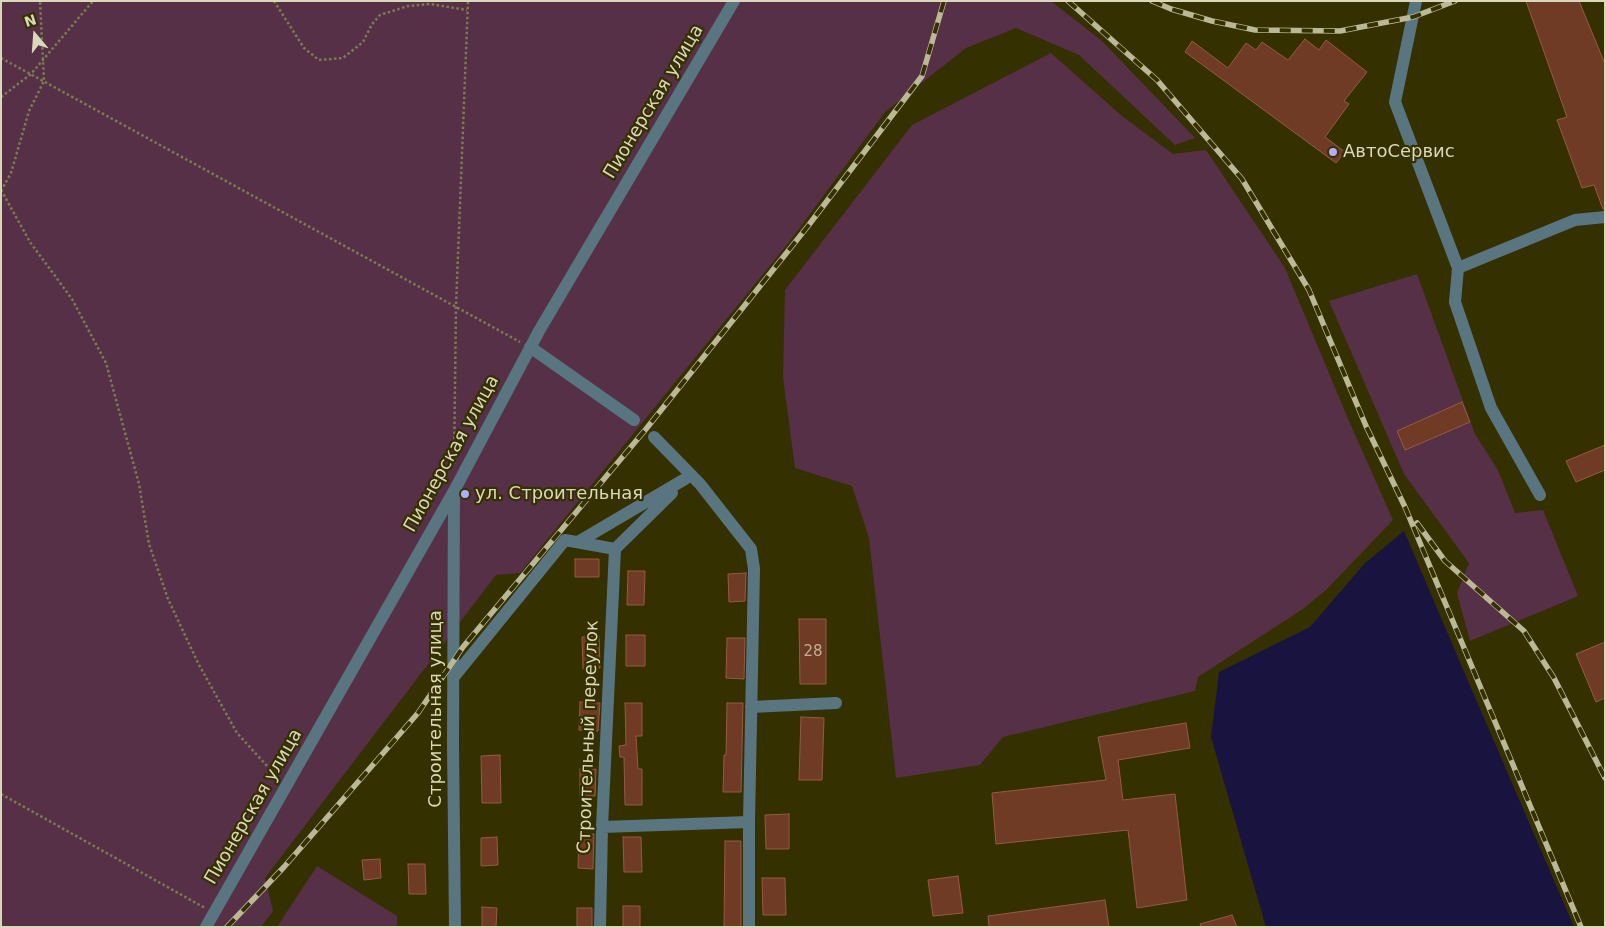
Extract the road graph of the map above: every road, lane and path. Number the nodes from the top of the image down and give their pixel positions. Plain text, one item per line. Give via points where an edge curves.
1 (40, 1) edge
2 (93, 1) edge
3 (274, 1) edge
4 (468, 1) edge
5 (734, 1) edge
6 (1416, 1) edge
7 (468, 10) junction
8 (1, 58) edge
9 (44, 60) junction
10 (31, 74) junction
11 (44, 81) junction
12 (1, 97) edge
13 (1, 190) edge
14 (1605, 217) edge
15 (1458, 268) junction
16 (456, 306) junction
17 (530, 347) junction
18 (634, 420) dead end
19 (654, 437) dead end
20 (688, 477) junction
21 (454, 491) junction
22 (1540, 495) dead end
23 (578, 542) junction
24 (614, 549) junction
25 (453, 678) junction
26 (836, 704) dead end
27 (751, 707) junction
28 (285, 787) junction
29 (1, 794) edge
30 (749, 822) junction
31 (602, 827) junction
32 (214, 913) junction
33 (206, 927) edge
34 (455, 927) edge
35 (600, 927) edge
36 (749, 927) edge

1 - 9 path
2 - 9 path
3 - 7 path via 304,48 319,60 343,58 363,42 380,15 408,6 430,4
4 - 7 path
5 - 17 street, Пионерская улица
6 - 15 street via 1395,102
7 - 16 path
8 - 10 path
9 - 10 path
9 - 11 path
10 - 11 path
10 - 12 path
11 - 13 path via 29,111 11,174
11 - 16 path
13 - 28 path via 30,242 72,299 106,363 139,484 149,544 168,599 198,663 237,733
14 - 15 street via 1575,220
15 - 22 street via 1455,302 1491,408
16 - 17 path
16 - 21 path
17 - 18 street
17 - 21 street, Пионерская улица
19 - 20 street
20 - 23 street
20 - 24 street
20 - 27 street via 700,484 751,550 754,569
21 - 25 street, Строительная улица
21 - 28 street, Пионерская улица
23 - 24 street
23 - 25 street via 565,540
24 - 31 street, Строительный переулок
25 - 34 street, Строительная улица
26 - 27 street
27 - 30 street
28 - 32 street, Пионерская улица
29 - 32 path
30 - 31 street
30 - 36 street
31 - 35 street, Строительный переулок
32 - 33 street, Пионерская улица

